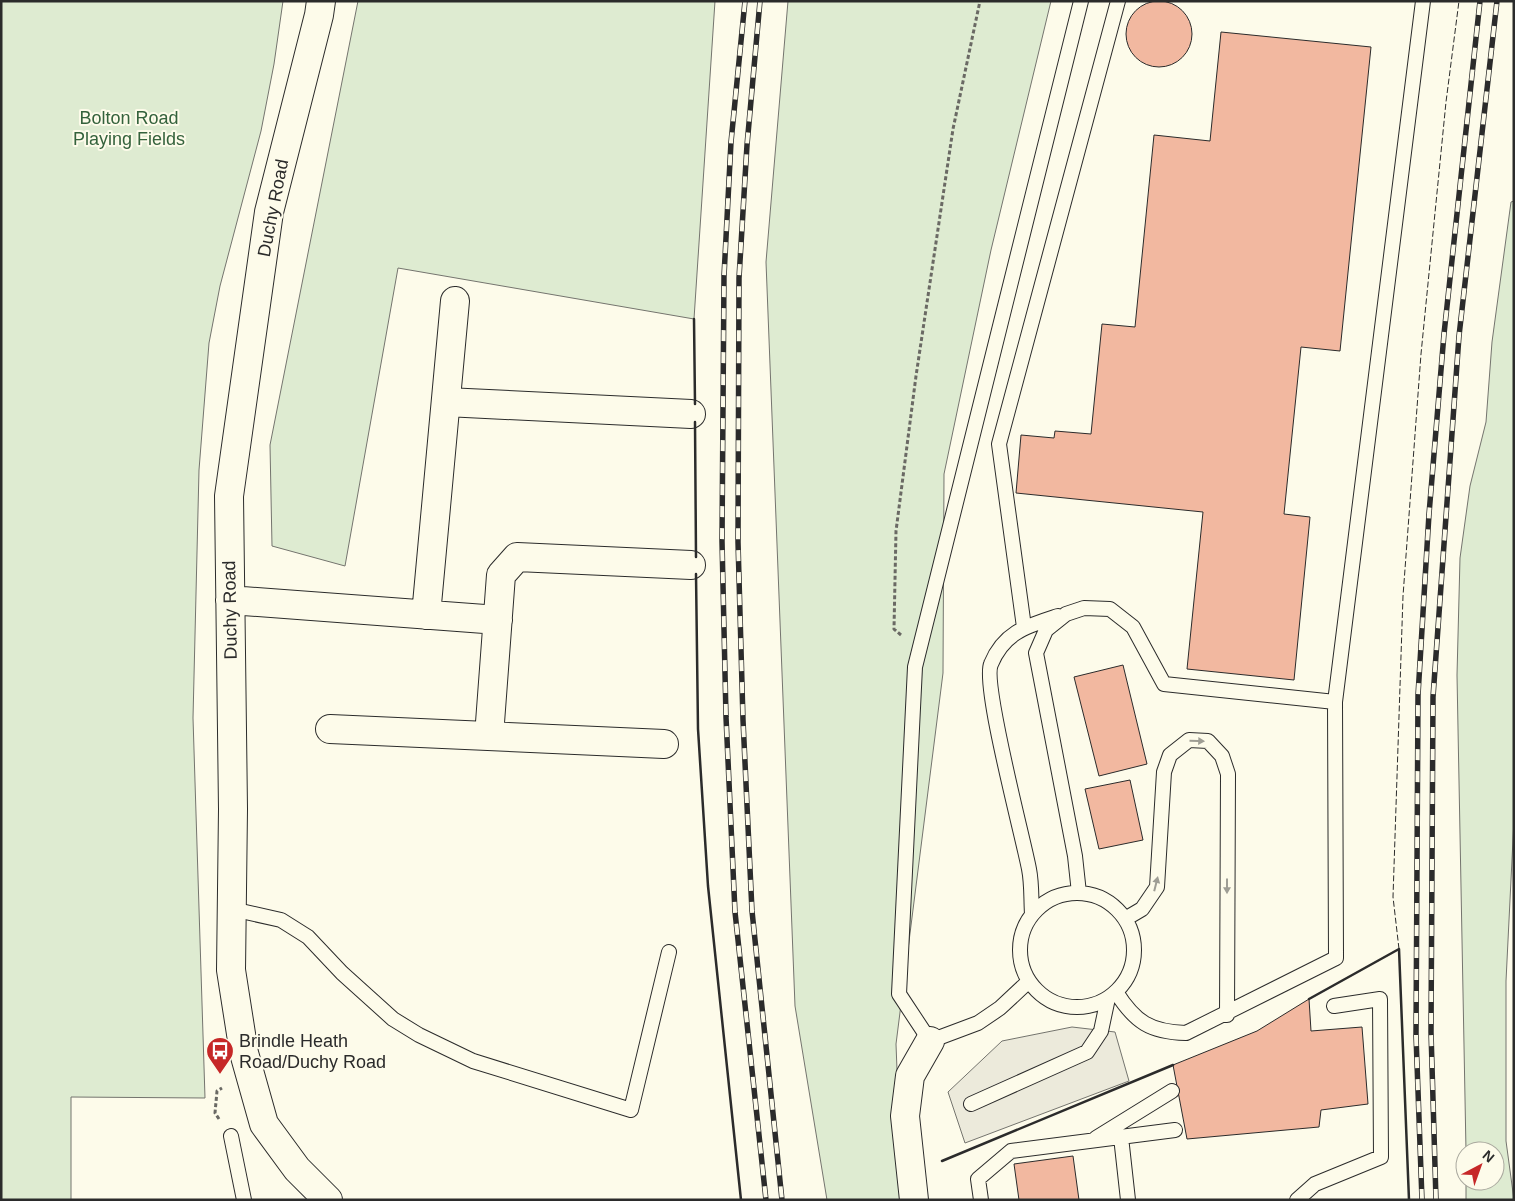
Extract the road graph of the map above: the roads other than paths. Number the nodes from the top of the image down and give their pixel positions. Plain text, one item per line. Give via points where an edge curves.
1 (320, 1) edge
2 (1081, 1) edge
3 (1118, 1) edge
4 (1422, 1) edge
5 (455, 301) dead end
6 (446, 402) junction
7 (691, 414) dead end
8 (691, 565) dead end
9 (230, 600) junction
10 (1066, 614) junction
11 (426, 615) junction
12 (498, 620) junction
13 (1024, 626) junction
14 (1335, 702) junction
15 (330, 729) dead end
16 (489, 736) junction
17 (664, 744) dead end
18 (1079, 893) junction
19 (232, 909) junction
20 (1032, 914) junction
21 (1125, 919) junction
22 (669, 952) dead end
23 (1030, 981) junction
24 (1112, 995) junction
25 (1334, 1006) dead end
26 (1227, 1015) junction
27 (930, 1040) junction
28 (1172, 1091) dead end
29 (971, 1104) dead end
30 (1175, 1130) dead end
31 (231, 1136) dead end
32 (1122, 1137) junction
33 (1092, 1140) junction
34 (244, 1200) edge
35 (328, 1200) edge
36 (914, 1200) edge
37 (981, 1200) edge
38 (1128, 1200) edge
39 (1297, 1200) edge

1 - 9 street, Duchy Road via 269,212 229,496
2 - 27 lane via 915,667 899,994
3 - 13 lane via 999,444
4 - 14 lane
5 - 6 street
6 - 7 street
6 - 11 street
8 - 12 street via 517,557 501,574
9 - 11 street
9 - 19 street, Duchy Road
10 - 13 lane
10 - 14 lane via 1084,608 1110,609 1132,627 1164,684
10 - 18 lane via 1046,630 1036,654 1075,856
11 - 12 street
12 - 16 street
13 - 20 lane via 1002,643 989,666 996,717 1029,871
14 - 26 lane via 1336,958
15 - 16 street
16 - 17 street
18 - 20 lane via 1061,895
18 - 21 lane via 1096,896 1112,905
19 - 22 lane via 281,920 308,937 342,973 393,1018 419,1035 473,1061 631,1110
19 - 35 street, Duchy Road via 231,970 244,1053 264,1124 296,1169
20 - 23 lane via 1020,946 1022,964
21 - 24 lane via 1133,936 1134,956 1128,976
21 -> 26 lane via 1142,909 1157,887 1164,772 1170,755 1189,740 1208,741 1222,756 1228,774
23 - 24 lane via 1042,995 1060,1004 1080,1007 1099,1003
23 - 27 lane via 978,1023
24 - 26 lane via 1140,1021 1165,1033 1186,1033
24 - 29 lane via 1101,1031 1086,1052
25 - 39 lane via 1380,999 1381,1157 1315,1184
27 - 36 street via 910,1076 905,1116
28 - 33 lane
30 - 32 lane
31 - 34 lane
32 - 33 lane
32 - 38 lane
33 - 37 lane via 1011,1151 978,1179

